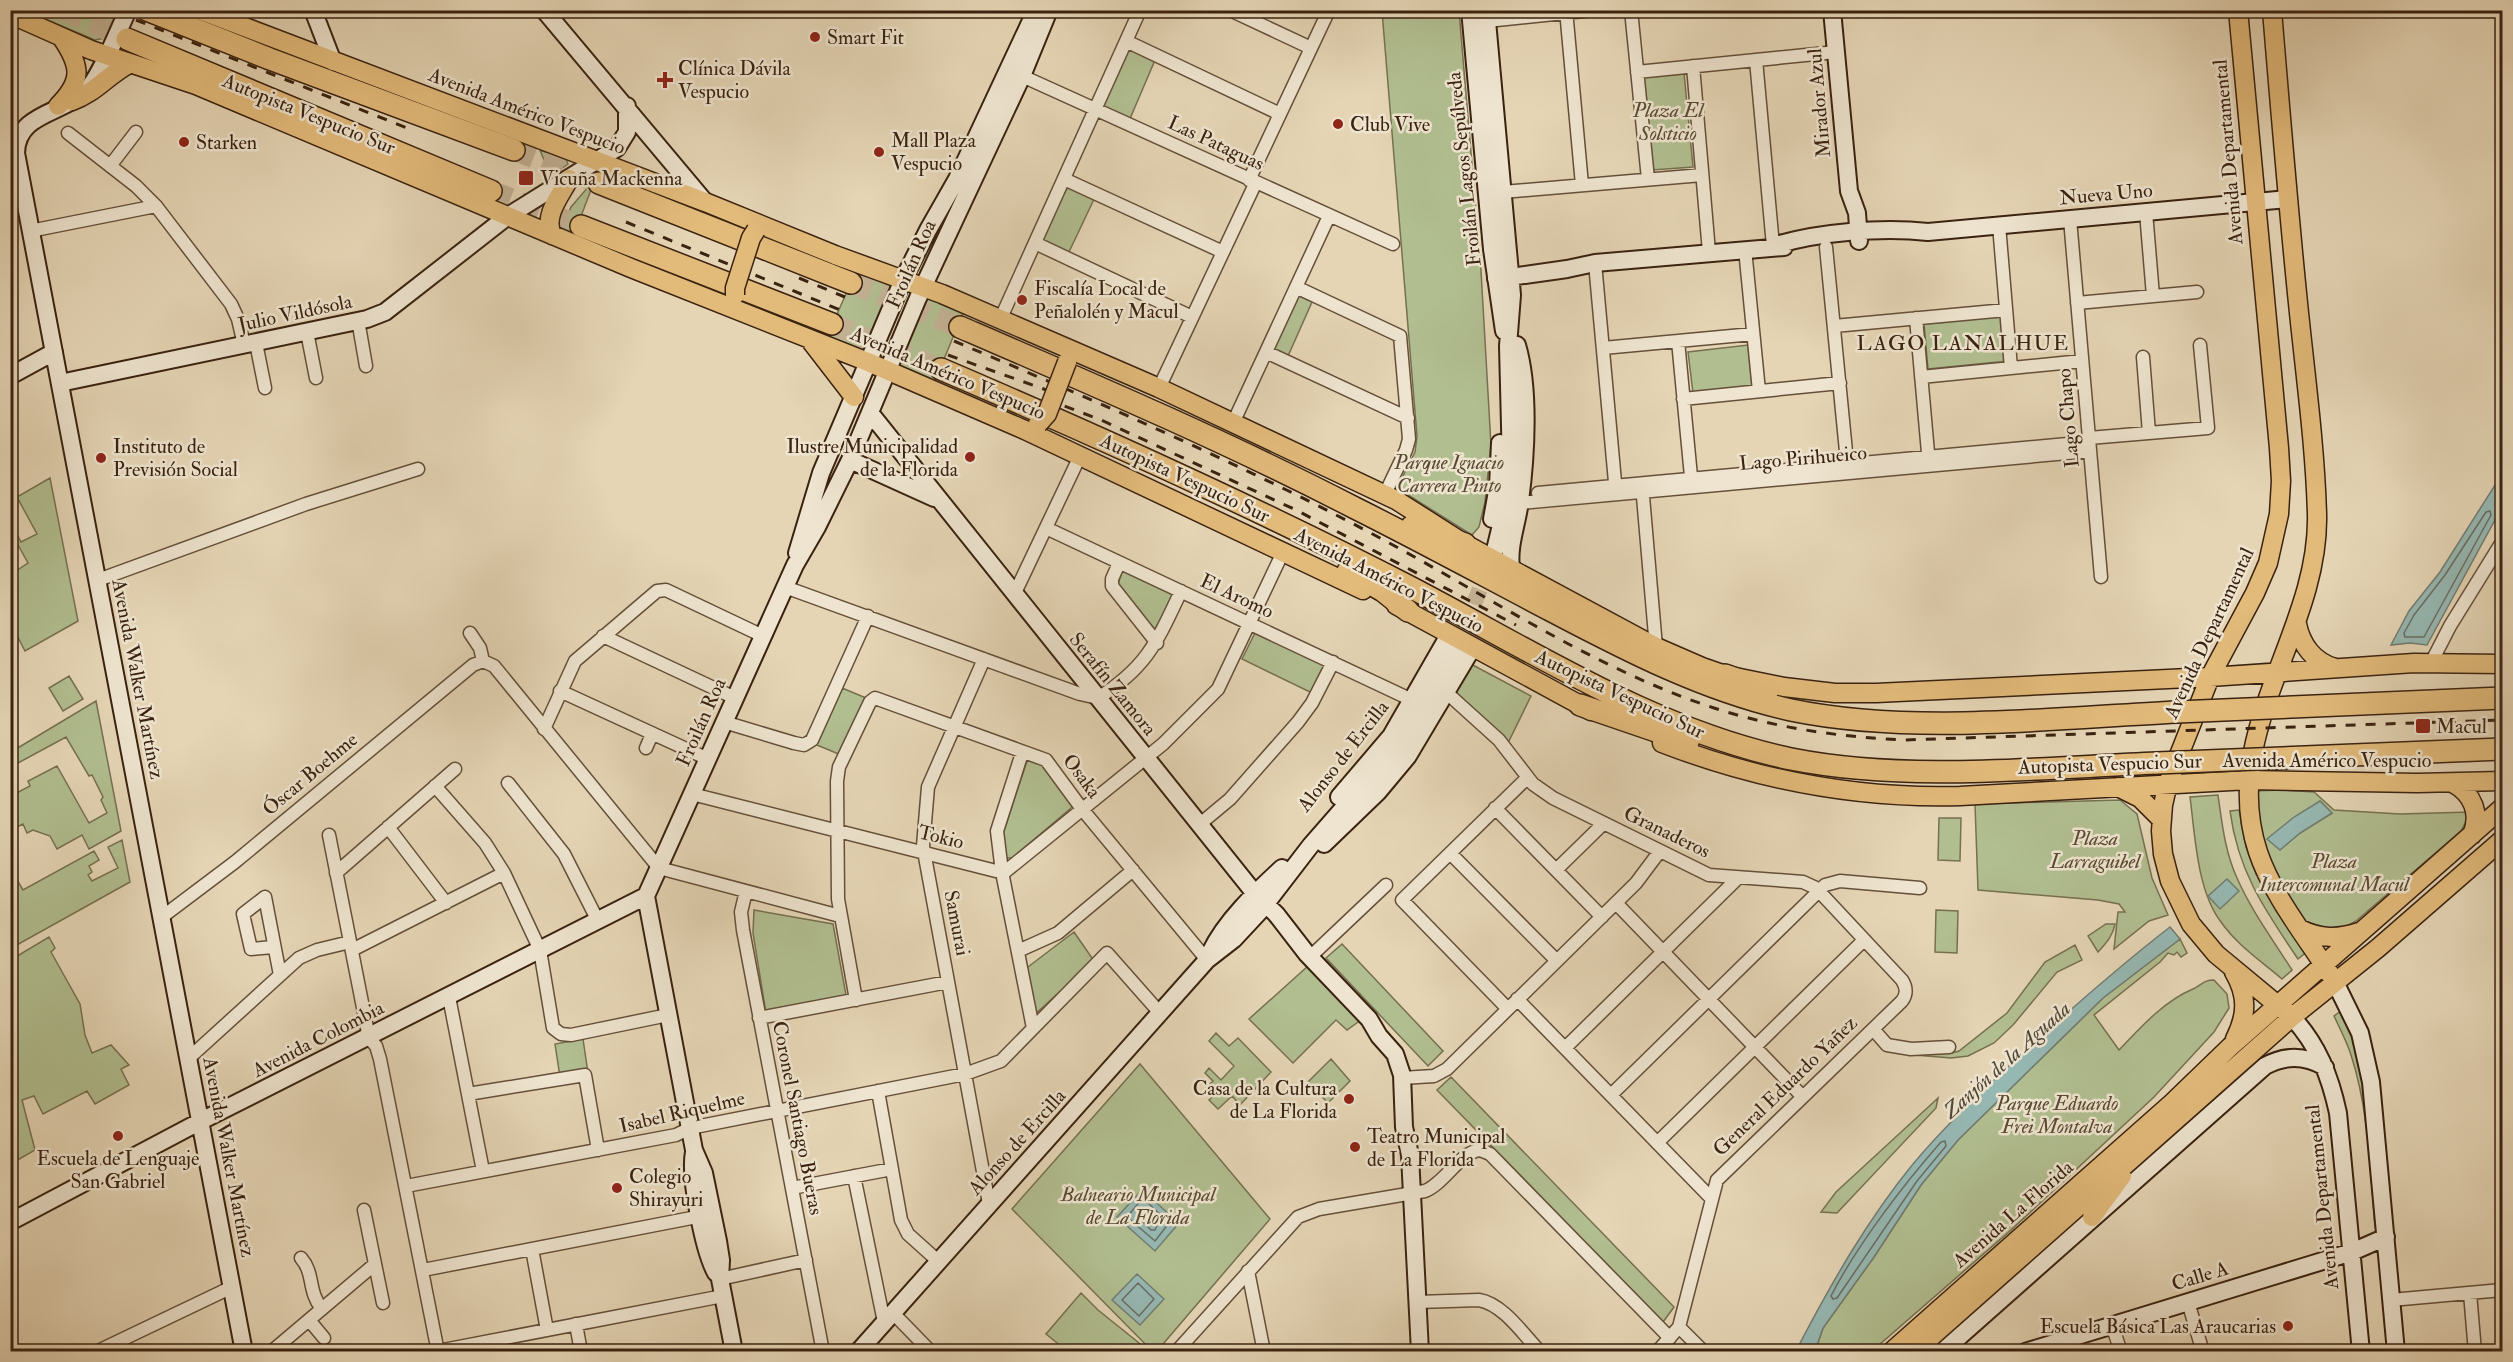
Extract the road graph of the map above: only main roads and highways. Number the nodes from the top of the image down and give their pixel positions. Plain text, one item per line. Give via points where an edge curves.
1 (147, 10) edge
2 (200, 10) edge
3 (2238, 10) edge
4 (2272, 10) edge
5 (13, 16) edge
6 (62, 38) junction
7 (127, 39) tunnel mouth
8 (129, 64) junction
9 (514, 150) tunnel mouth
10 (569, 179) road end
11 (599, 183) tunnel mouth
12 (491, 190) tunnel mouth
13 (581, 226) tunnel mouth
14 (759, 227) junction
15 (552, 235) junction
16 (851, 283) tunnel mouth
17 (743, 314) junction
18 (832, 324) tunnel mouth
19 (960, 327) tunnel mouth
20 (810, 340) junction
21 (1065, 354) junction
22 (941, 369) tunnel mouth
23 (854, 397) road end
24 (1032, 427) junction
25 (1223, 494) junction
26 (1352, 506) junction
27 (1480, 548) junction
28 (1408, 611) junction
29 (2297, 624) junction
30 (2502, 663) edge
31 (2335, 668) junction
32 (2278, 672) junction
33 (1725, 675) junction
34 (2210, 677) junction
35 (2502, 698) edge
36 (1580, 705) junction
37 (1973, 722) junction
38 (2502, 749) edge
39 (1789, 758) junction
40 (2249, 780) junction
41 (2502, 781) edge
42 (2168, 783) junction
43 (2453, 783) junction
44 (2114, 786) junction
45 (2502, 808) edge
46 (2162, 820) junction
47 (2472, 835) junction
48 (2502, 840) edge
49 (2300, 929) junction
50 (2363, 931) junction
51 (2228, 963) junction
52 (2325, 965) junction
53 (2335, 982) junction
54 (2277, 1005) junction
55 (2292, 1017) junction
56 (2230, 1047) junction
57 (2143, 1148) junction
58 (2092, 1217) road end
59 (1891, 1352) edge
60 (1914, 1352) edge

1 - 9 highway, Autopista Vespucio Sur
2 - 14 main road, Avenida Américo Vespucio via 705,202
3 - 34 main road, Avenida Departamental via 2281,464 2279,514 2262,577
4 - 29 main road via 2317,513 2314,561
5 - 6 main road, Avenida Américo Vespucio
6 - 8 main road, Avenida Américo Vespucio
6 - 8 main road via 75,59 78,74 65,104 90,93
7 - 12 highway, Autopista Vespucio Sur
8 - 15 main road, Avenida Américo Vespucio via 196,85
10 - 15 main road via 548,220
11 - 16 highway
13 - 18 highway
14 - 17 main road, bridge via 751,238 735,288
14 - 21 main road, Avenida Américo Vespucio via 923,287 1000,320
15 - 17 main road, Avenida Américo Vespucio
17 - 20 main road, Avenida Américo Vespucio
19 - 26 highway via 1195,431
20 - 23 main road
20 - 24 main road, Avenida Américo Vespucio
21 - 24 main road, bridge via 1047,414
21 - 27 main road, Avenida Américo Vespucio via 1159,388 1385,494
22 - 25 highway, Autopista Vespucio Sur
24 - 28 main road, Avenida Américo Vespucio via 1080,456
25 - 28 highway via 1267,527 1375,586
25 - 39 highway, Autopista Vespucio Sur via 1637,706 1719,740
26 - 27 highway
26 - 37 highway via 1616,645 1724,691 1825,716
27 - 33 main road, Avenida Américo Vespucio via 1511,569 1656,647
28 - 36 main road, Avenida Américo Vespucio via 1460,644
29 - 31 main road via 2308,650
29 - 32 main road
30 - 31 main road, Avenida Américo Vespucio
31 - 32 main road, Avenida Américo Vespucio
32 - 34 main road, Avenida Américo Vespucio
32 - 40 main road via 2254,739
33 - 34 main road, Avenida Américo Vespucio via 1802,689 1866,693
33 - 37 highway via 1801,699
34 - 42 main road, Avenida Departamental
35 - 37 highway, bridge
36 - 39 highway via 1707,748 1762,758
36 - 44 main road, Avenida Américo Vespucio via 1659,742 1714,762 1836,789 1939,796
38 - 39 highway, Autopista Vespucio Sur, bridge via 1914,771 1869,770
40 - 42 main road, Avenida Américo Vespucio
40 - 43 main road, Avenida Américo Vespucio
40 - 49 main road via 2258,852
41 - 43 main road, Avenida Américo Vespucio
42 - 44 main road, Avenida Américo Vespucio
42 - 46 main road, Avenida Departamental
43 - 47 main road via 2465,791 2473,804 2476,817
44 - 46 main road via 2140,798
45 - 47 main road, Avenida La Florida
46 - 51 main road, Avenida Departamental via 2164,860 2175,896 2201,938
47 - 50 main road, Avenida La Florida
48 - 53 main road, Avenida La Florida
49 - 50 main road via 2333,938
49 - 52 main road
50 - 52 main road, Avenida La Florida
51 - 54 main road, Avenida Departamental
51 - 56 main road via 2246,1001 2240,1029
52 - 53 main road
52 - 54 main road, Avenida La Florida
53 - 55 main road, Avenida La Florida
54 - 55 main road, Avenida Departamental
54 - 56 main road, Avenida La Florida
55 - 57 main road, Avenida La Florida
56 - 59 main road, Avenida La Florida via 2166,1109
57 - 58 main road
57 - 60 main road, Avenida La Florida

